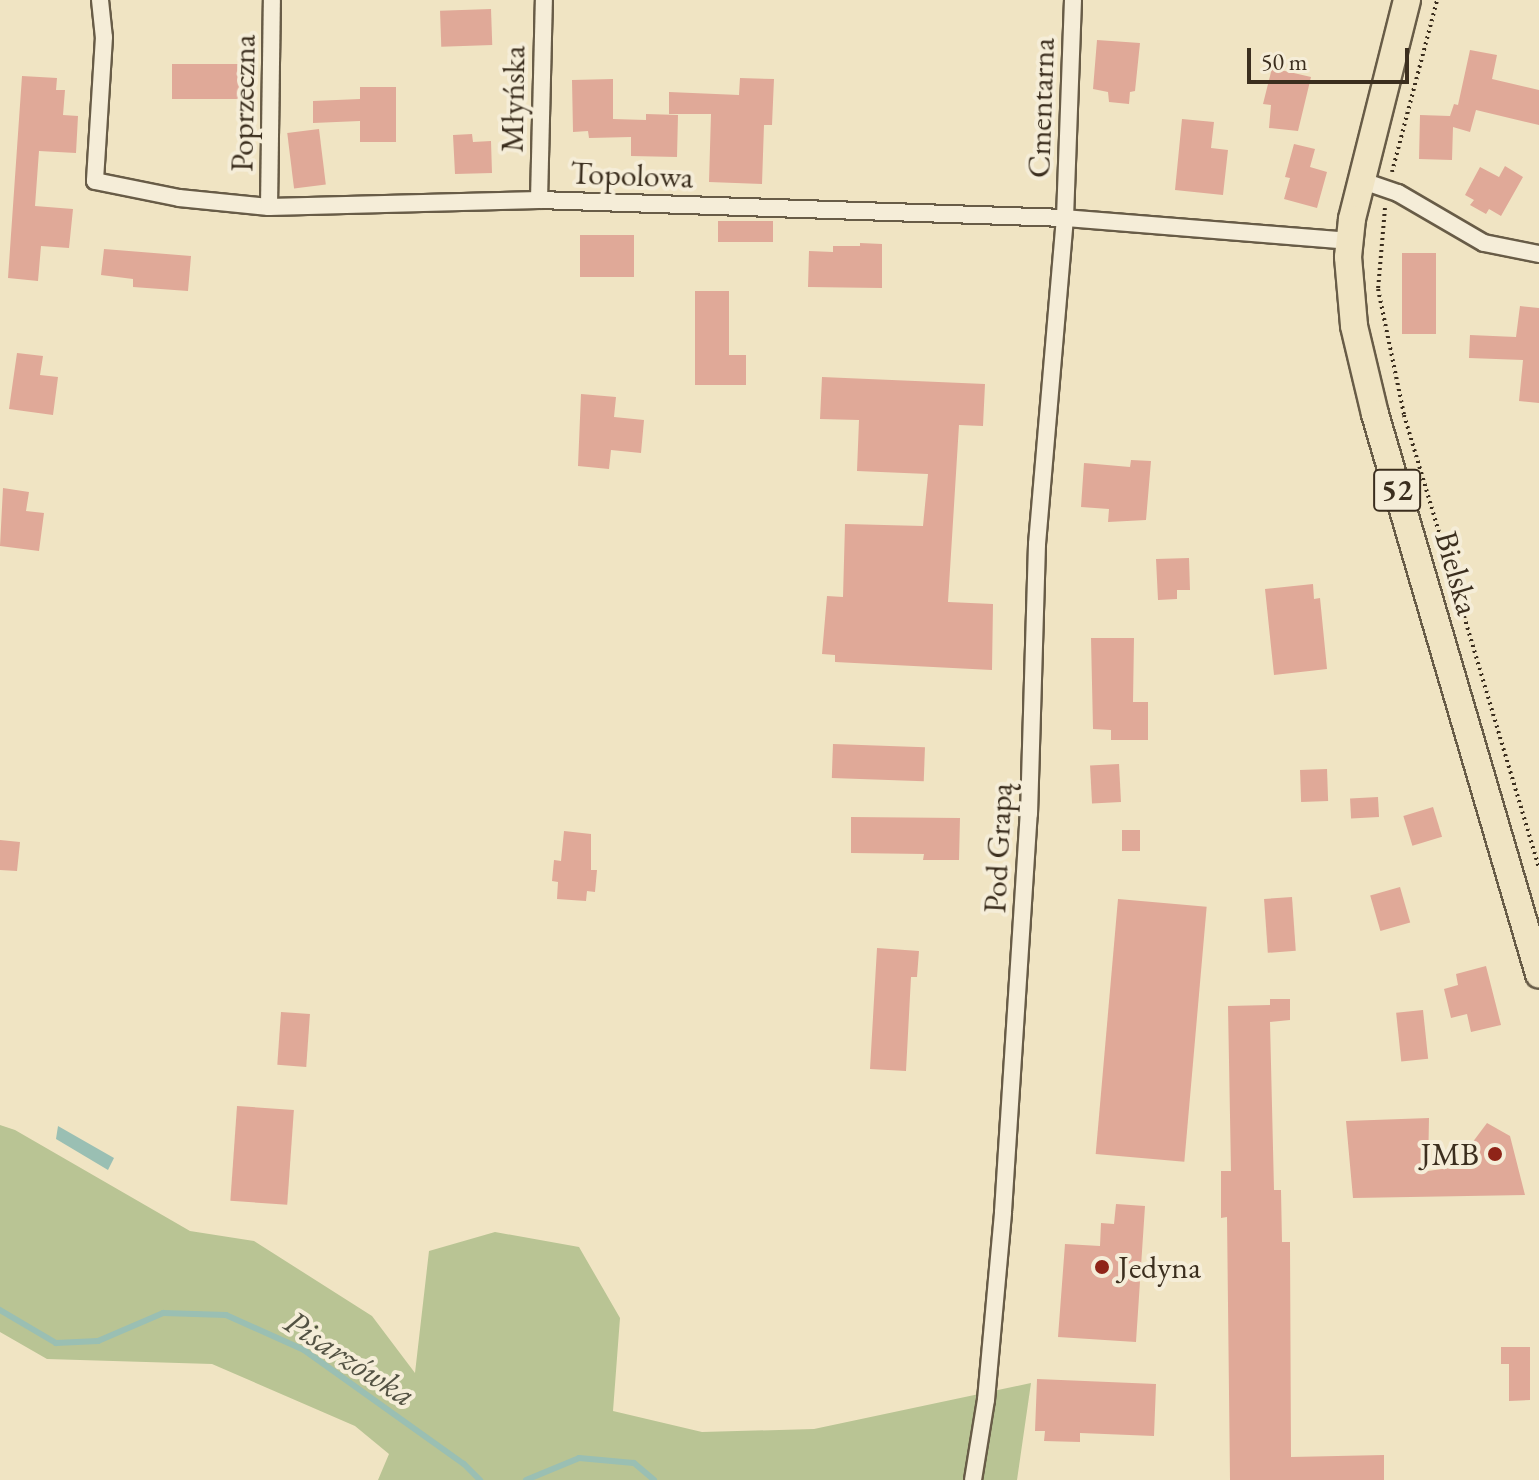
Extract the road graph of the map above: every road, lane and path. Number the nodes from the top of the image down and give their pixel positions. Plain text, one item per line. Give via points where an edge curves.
1 (100, 0) edge
2 (272, 0) edge
3 (544, 0) edge
4 (1073, 0) edge
5 (1407, 0) edge
6 (1437, 0) edge
7 (1360, 180) junction
8 (1388, 190) junction
9 (539, 200) junction
10 (269, 207) junction
11 (1065, 218) junction
12 (1349, 241) junction
13 (1539, 254) edge
14 (1539, 867) edge
15 (1539, 974) edge
16 (973, 1480) edge

1 - 10 street, Topolowa via 104,37 95,181 179,198
2 - 10 street, Poprzeczna
3 - 9 street, Młyńska
4 - 11 street, Cmentarna
5 - 7 main road, Bielska / 52
6 - 8 path
7 - 8 street
7 - 12 main road, Bielska / 52
8 - 13 street via 1484,243
8 - 14 path via 1378,289 1404,415
9 - 10 street, Topolowa
9 - 11 street, Topolowa
11 - 12 street, Topolowa
11 - 16 street, Pod Grapą via 1037,544 1029,814 1003,1212 986,1400
12 - 15 main road, Bielska / 52 via 1354,326 1375,414

